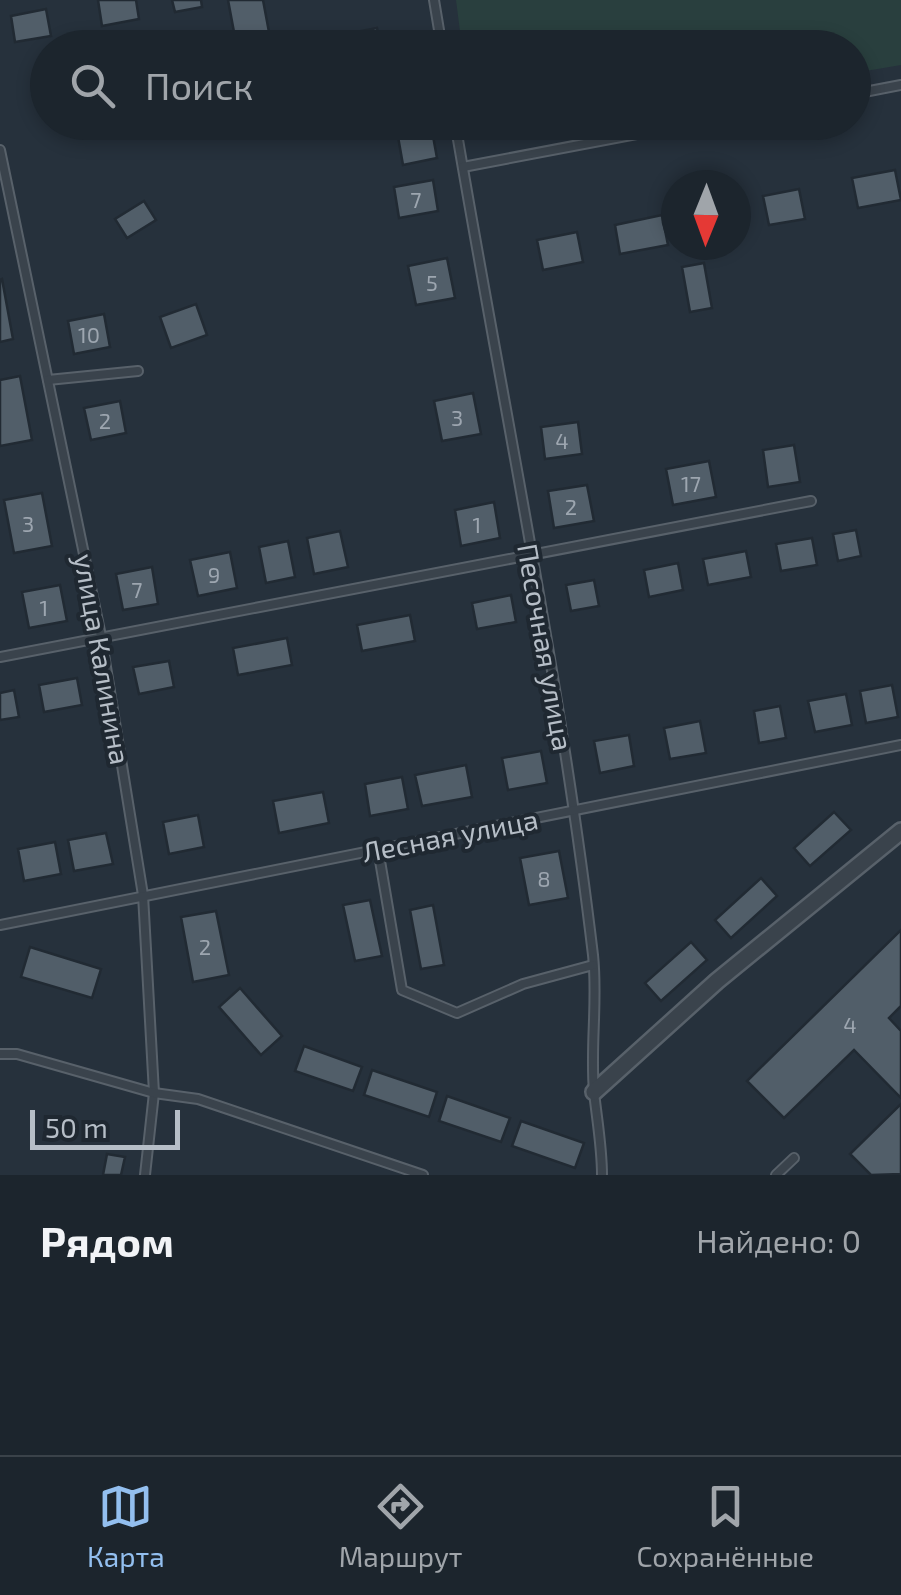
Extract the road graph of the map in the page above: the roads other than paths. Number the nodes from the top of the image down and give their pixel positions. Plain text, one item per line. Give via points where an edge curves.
1 (434, 0) edge
2 (439, 30) edge
3 (901, 85) edge
4 (871, 91) edge
5 (458, 140) edge
6 (605, 140) edge
7 (0, 150) edge
8 (462, 167) junction
9 (138, 371) dead end
10 (48, 380) junction
11 (811, 500) dead end
12 (531, 557) junction
13 (101, 636) junction
14 (0, 657) edge
15 (901, 745) edge
16 (572, 810) junction
17 (901, 832) edge
18 (378, 849) junction
19 (143, 895) junction
20 (0, 925) edge
21 (594, 965) junction
22 (0, 1054) edge
23 (594, 1092) junction
24 (154, 1093) junction
25 (794, 1158) dead end
26 (145, 1175) edge
27 (423, 1175) edge
28 (602, 1175) edge
29 (776, 1175) edge

1 - 2 lane
3 - 4 lane
5 - 8 lane, Песочная улица
6 - 8 lane
7 - 10 lane, улица Калинина
8 - 12 lane, Песочная улица
9 - 10 lane
10 - 13 lane, улица Калинина
11 - 12 lane
12 - 13 lane
12 - 16 lane, Песочная улица
13 - 14 lane
13 - 19 lane, улица Калинина
15 - 16 lane, Лесная улица
16 - 18 lane, Лесная улица
16 - 21 lane, Песочная улица
17 - 23 street
18 - 19 lane, Лесная улица
18 - 21 lane via 402,990 457,1013 523,984
19 - 20 lane, Лесная улица
19 - 24 lane, улица Калинина
21 - 23 lane, Песочная улица
22 - 24 lane
23 - 28 lane, Песочная улица
24 - 26 lane, улица Калинина
24 - 27 lane via 198,1099
25 - 29 lane

